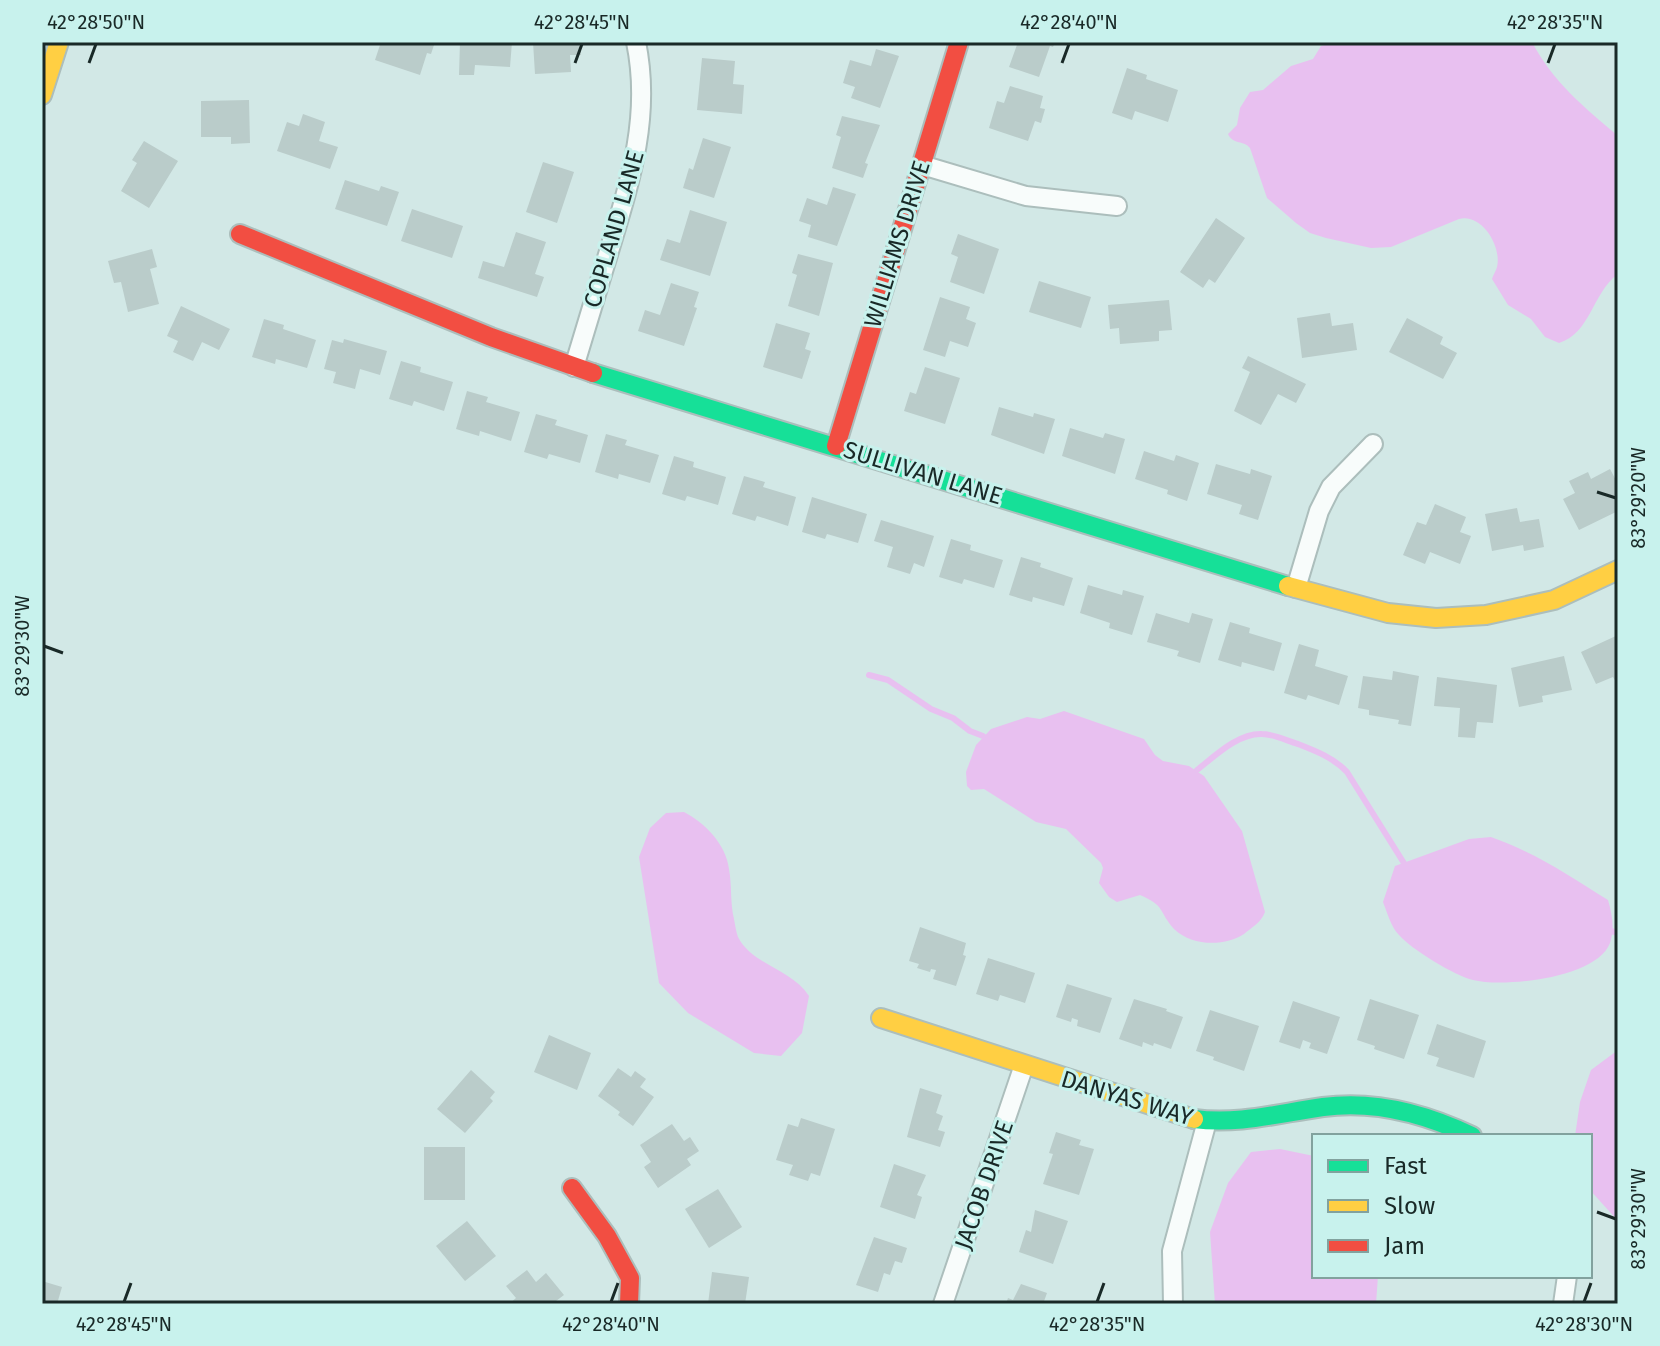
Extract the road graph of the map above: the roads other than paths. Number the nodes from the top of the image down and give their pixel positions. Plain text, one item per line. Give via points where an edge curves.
1 (59, 42) edge
2 (636, 42) edge
3 (959, 42) edge
4 (42, 95) edge
5 (922, 165) junction
6 (1117, 206) dead end
7 (240, 234) dead end
8 (574, 367) junction
9 (1373, 444) dead end
10 (836, 446) junction
11 (1618, 570) edge
12 (1296, 588) junction
13 (881, 1018) dead end
14 (1024, 1065) junction
15 (1207, 1121) junction
16 (1466, 1134) edge
17 (572, 1188) dead end
18 (1567, 1278) edge
19 (629, 1304) edge
20 (943, 1304) edge
21 (1173, 1304) edge
22 (1563, 1304) edge

1 - 4 street
2 - 8 street, COPLAND LANE via 643,93 640,135
3 - 5 street, WILLIAMS DRIVE
5 - 6 street via 1026,196
5 - 10 street, WILLIAMS DRIVE
7 - 8 street, SULLIVAN LANE
8 - 10 street, SULLIVAN LANE
9 - 12 street via 1331,487
10 - 12 street, SULLIVAN LANE
11 - 12 street, SULLIVAN LANE via 1554,600 1486,615 1436,618 1388,613
13 - 14 street, DANYAS WAY
14 - 15 street, DANYAS WAY
14 - 20 street, JACOB DRIVE
15 - 16 street, DANYAS WAY via 1260,1120 1348,1105 1409,1114
15 - 21 street via 1172,1251
17 - 19 street via 630,1278
18 - 22 street

